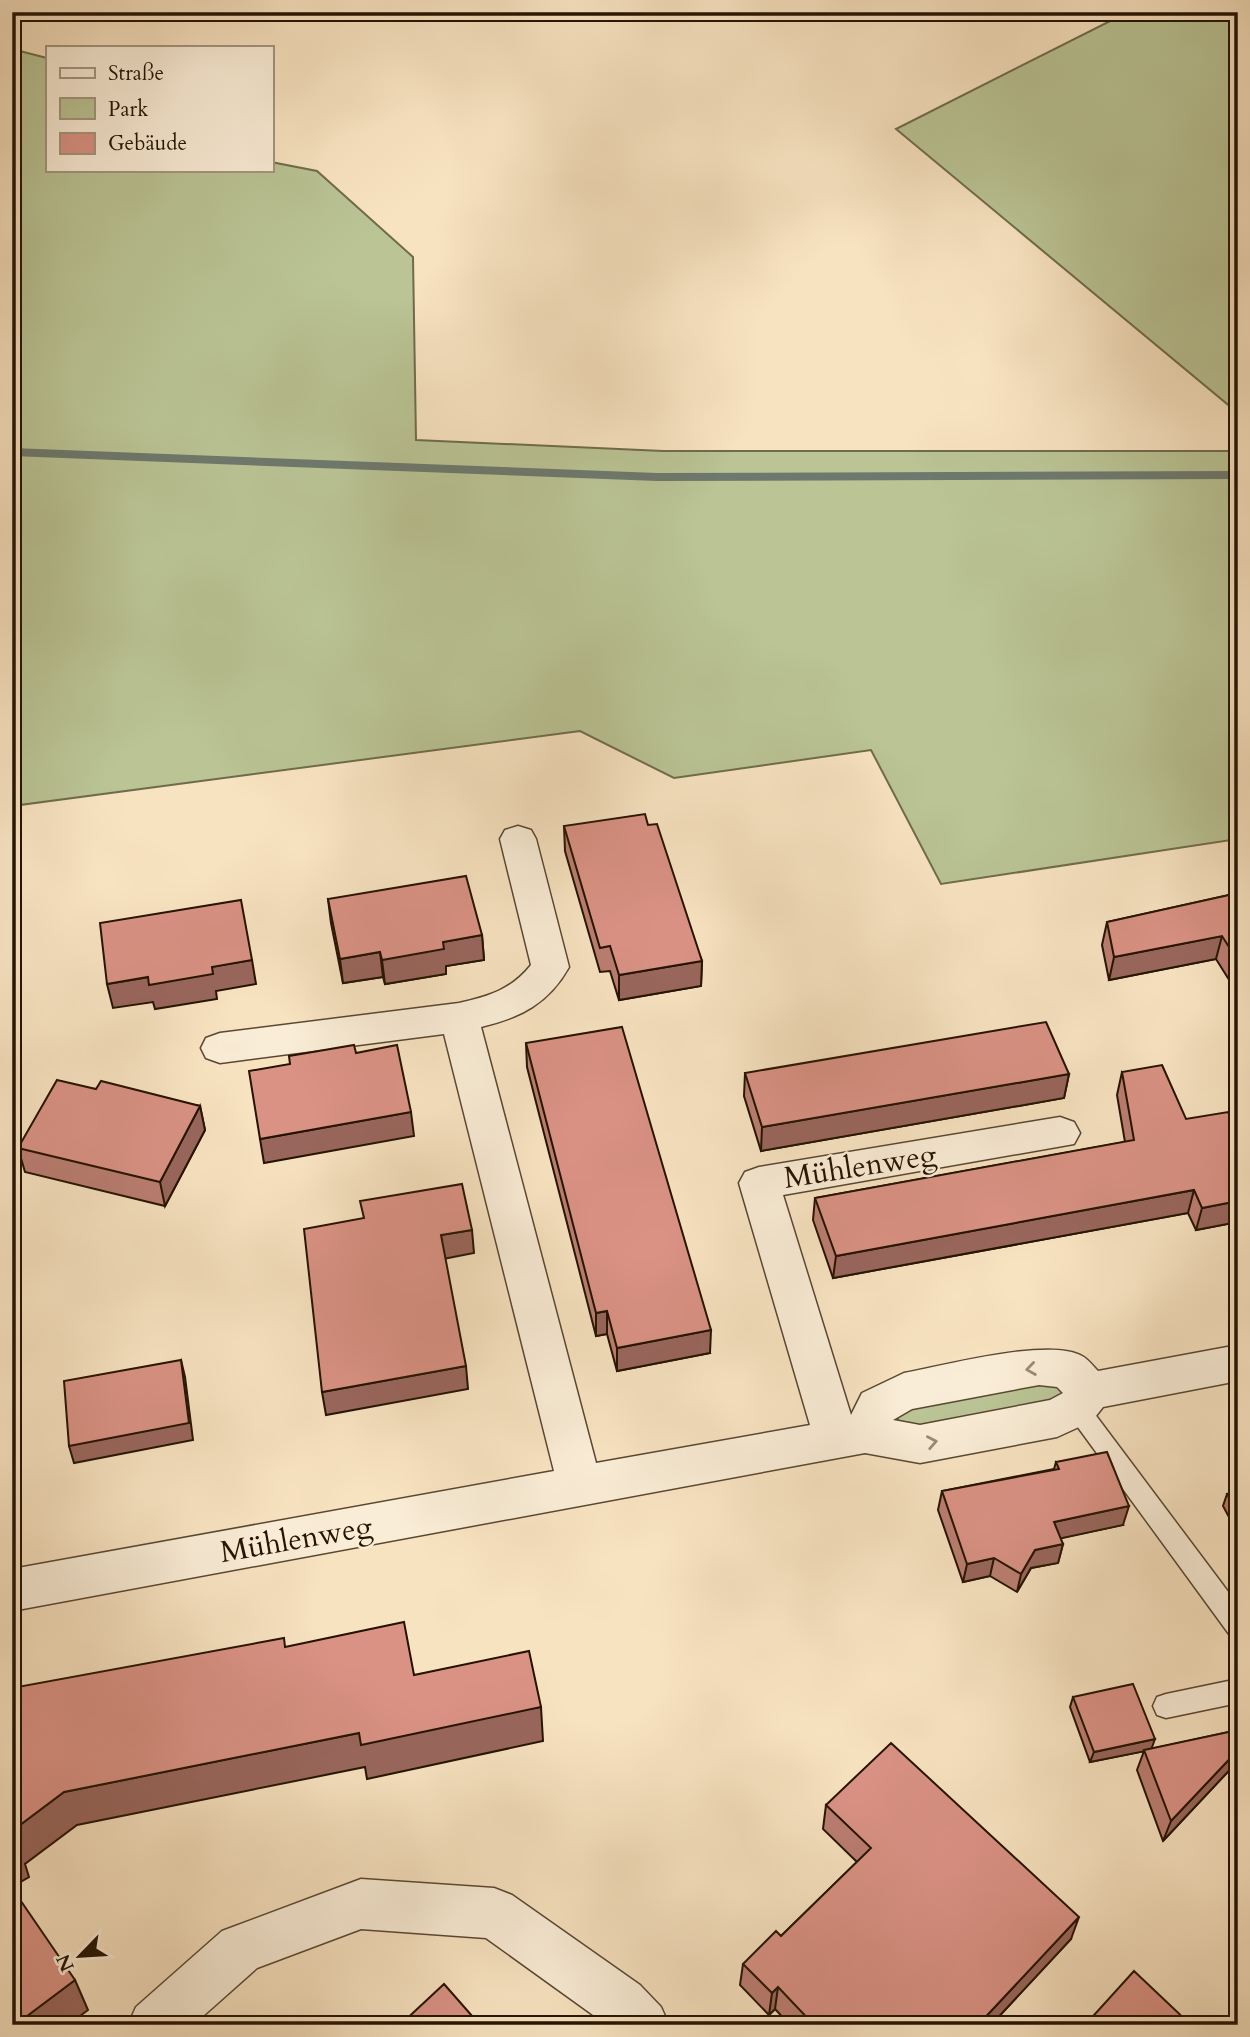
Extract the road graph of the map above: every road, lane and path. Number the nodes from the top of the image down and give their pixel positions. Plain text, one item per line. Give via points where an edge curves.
1 (518, 839) dead end
2 (459, 1018) junction
3 (220, 1048) dead end
4 (1060, 1133) dead end
5 (1238, 1363) edge
6 (1083, 1399) junction
7 (851, 1437) junction
8 (580, 1488) junction
9 (12, 1590) edge
10 (1238, 1626) edge
11 (1238, 1691) edge
12 (1166, 1706) dead end
13 (154, 2025) edge
14 (643, 2025) edge

1 - 2 street via 550,967 533,990 511,1005
2 - 3 street
2 - 8 street
4 - 7 street, Mühlenweg via 759,1183
5 - 6 street, Mühlenweg
6 - 7 street, Mühlenweg via 1057,1418 920,1444
6 - 10 lane
7 - 8 street, Mühlenweg
8 - 9 street, Mühlenweg
11 - 12 lane
13 - 14 street via 240,1949 361,1904 494,1913 622,2003

